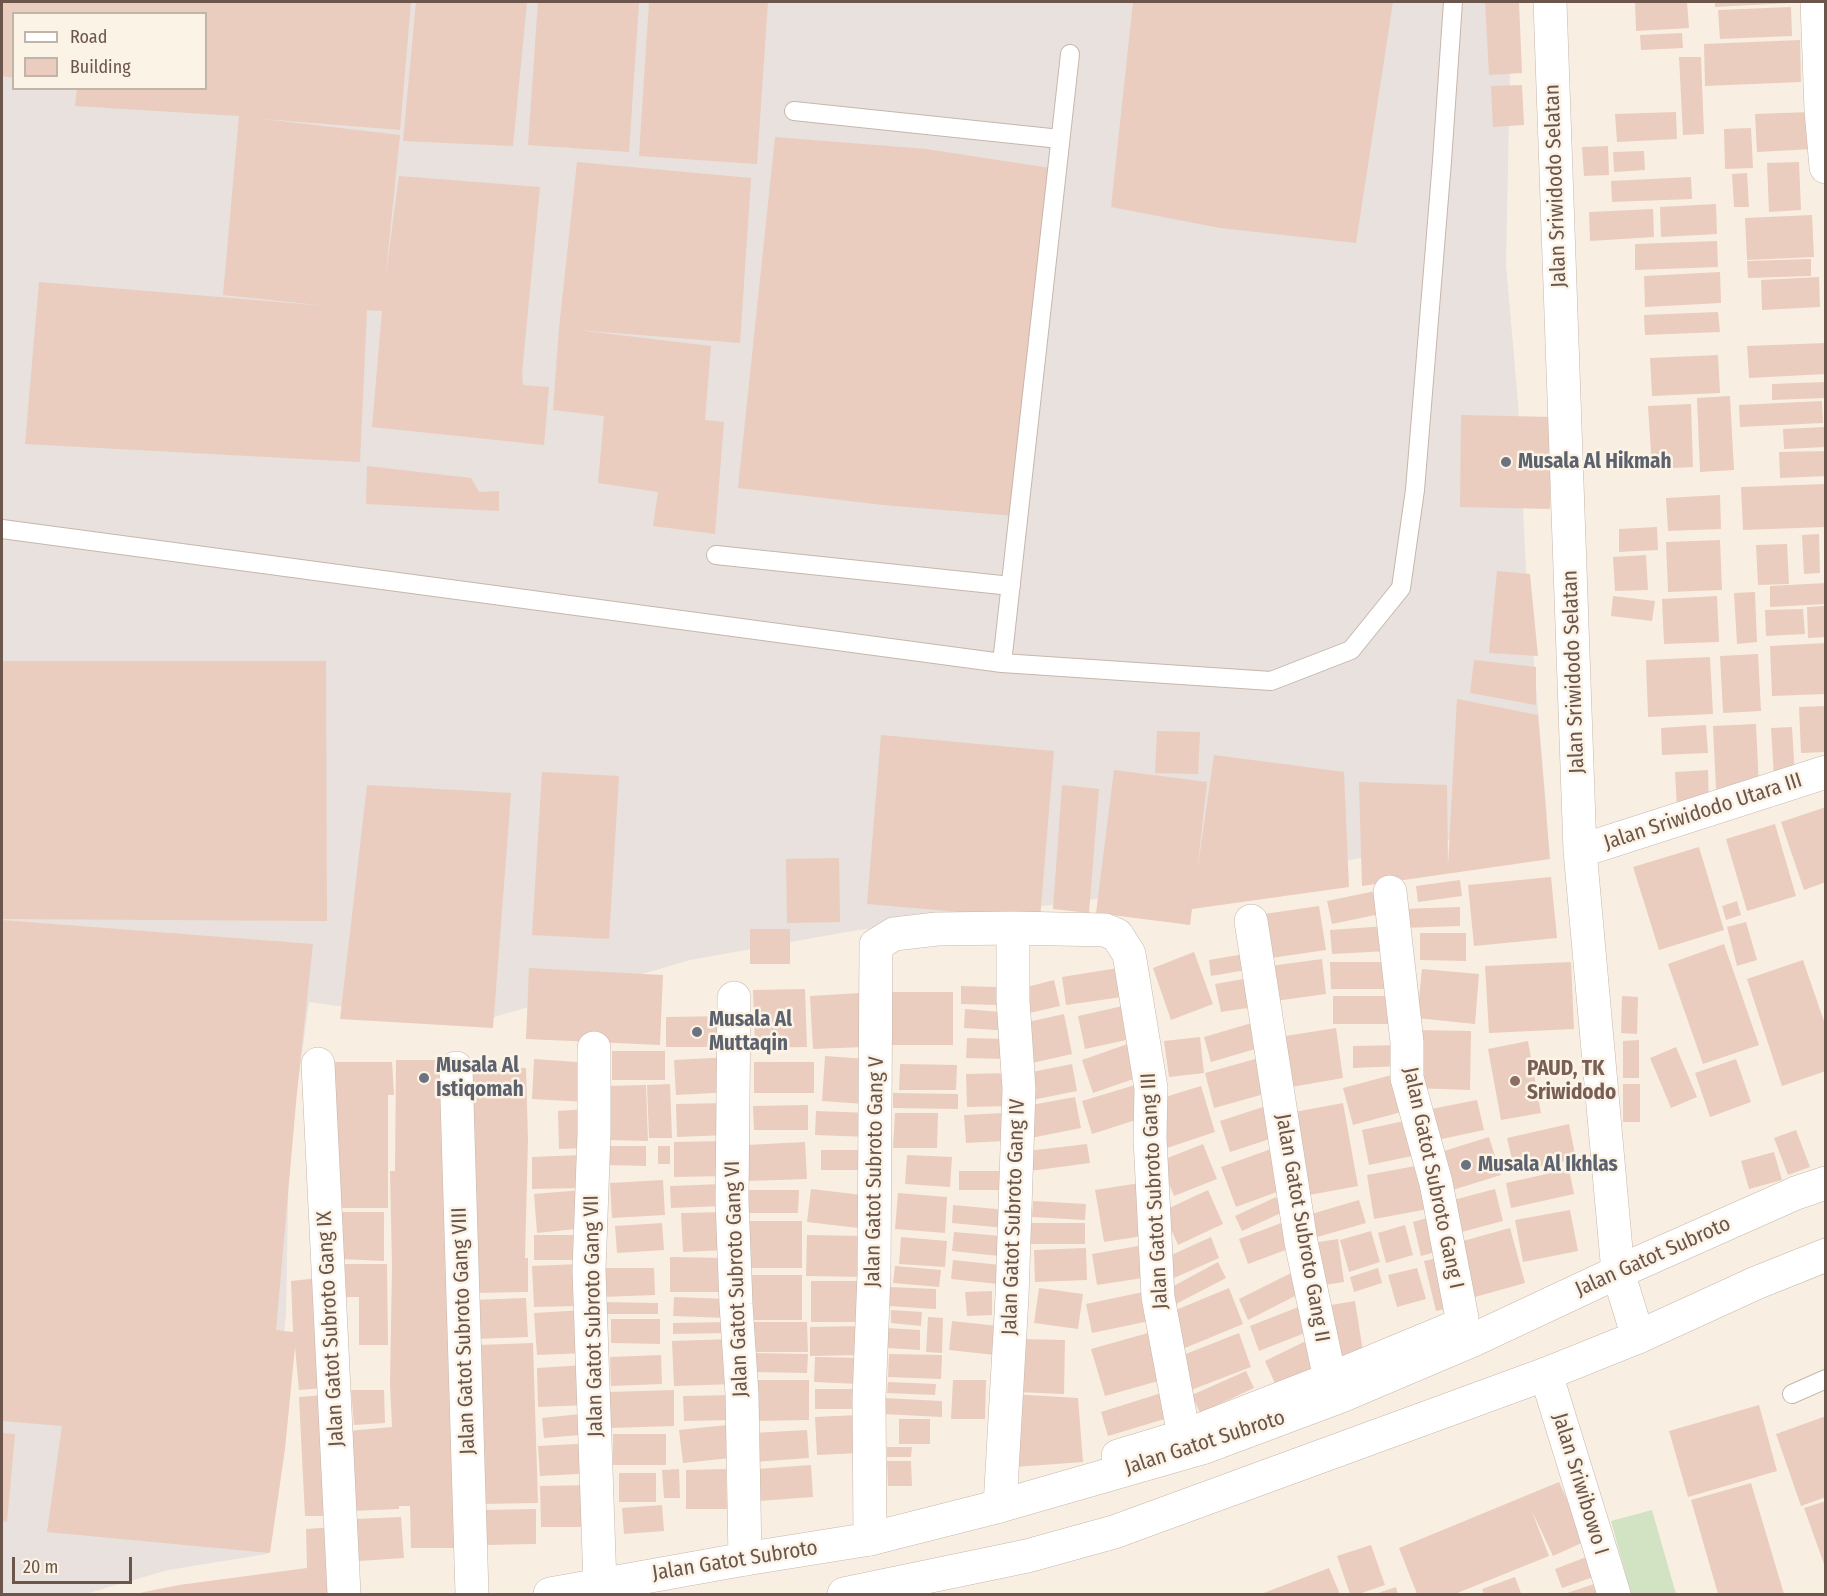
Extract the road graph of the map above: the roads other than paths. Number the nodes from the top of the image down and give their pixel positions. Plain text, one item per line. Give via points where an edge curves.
1 (1453, 2) edge
2 (1550, 2) edge
3 (1817, 2) edge
4 (1070, 54) dead end
5 (794, 111) dead end
6 (1060, 139) junction
7 (1826, 167) edge
8 (2, 530) edge
9 (716, 555) dead end
10 (1011, 586) junction
11 (1002, 663) junction
12 (1826, 772) edge
13 (1580, 851) junction
14 (1390, 892) dead end
15 (1251, 921) dead end
16 (1013, 928) junction
17 (734, 999) dead end
18 (594, 1048) dead end
19 (318, 1064) dead end
20 (456, 1068) dead end
21 (1826, 1183) edge
22 (1826, 1255) edge
23 (1618, 1272) junction
24 (1638, 1337) junction
25 (1546, 1374) junction
26 (1330, 1379) junction
27 (1826, 1379) edge
28 (1792, 1394) dead end
29 (1184, 1436) junction
30 (1001, 1498) junction
31 (870, 1539) junction
32 (746, 1559) junction
33 (600, 1584) junction
34 (345, 1594) edge
35 (472, 1594) edge
36 (550, 1594) edge
37 (844, 1594) edge
38 (1614, 1594) edge

1 - 11 lane via 1415,490 1401,588 1351,650 1271,681
2 - 13 street, Jalan Sriwidodo Selatan
3 - 7 street
4 - 6 lane
5 - 6 lane
6 - 10 lane
8 - 11 lane
9 - 10 lane
10 - 11 lane
12 - 13 street, Jalan Sriwidodo Utara III
13 - 23 street, Jalan Sriwidodo Selatan
14 - 26 street, Jalan Gatot Subroto Gang I via 1407,1042 1407,1078 1436,1183 1462,1318 1458,1326
15 - 26 street, Jalan Gatot Subroto Gang II via 1300,1242
16 - 29 street, Jalan Gatot Subroto Gang III via 1105,930 1117,935 1129,954 1151,1088 1158,1297
16 - 30 street, Jalan Gatot Subroto Gang IV via 1019,1089
16 - 31 street, Jalan Gatot Subroto Gang V via 894,934 876,945
17 - 32 street, Jalan Gatot Subroto Gang VI via 732,1200
18 - 33 street, Jalan Gatot Subroto Gang VII via 589,1270
19 - 34 street, Jalan Gatot Subroto Gang IX
20 - 35 street, Jalan Gatot Subroto Gang VIII
21 - 23 street, Jalan Gatot Subroto
22 - 24 street
23 - 24 street, Jalan Sriwidodo Selatan
23 - 30 street, Jalan Gatot Subroto via 1341,1396 1202,1448
24 - 25 street
25 - 37 street via 1114,1532 1027,1556
25 - 38 street, Jalan Sriwibowo I
26 - 29 street
27 - 28 lane
29 - 30 street
30 - 31 street, Jalan Gatot Subroto
31 - 32 street, Jalan Gatot Subroto
32 - 33 street, Jalan Gatot Subroto
33 - 36 street, Jalan Gatot Subroto

